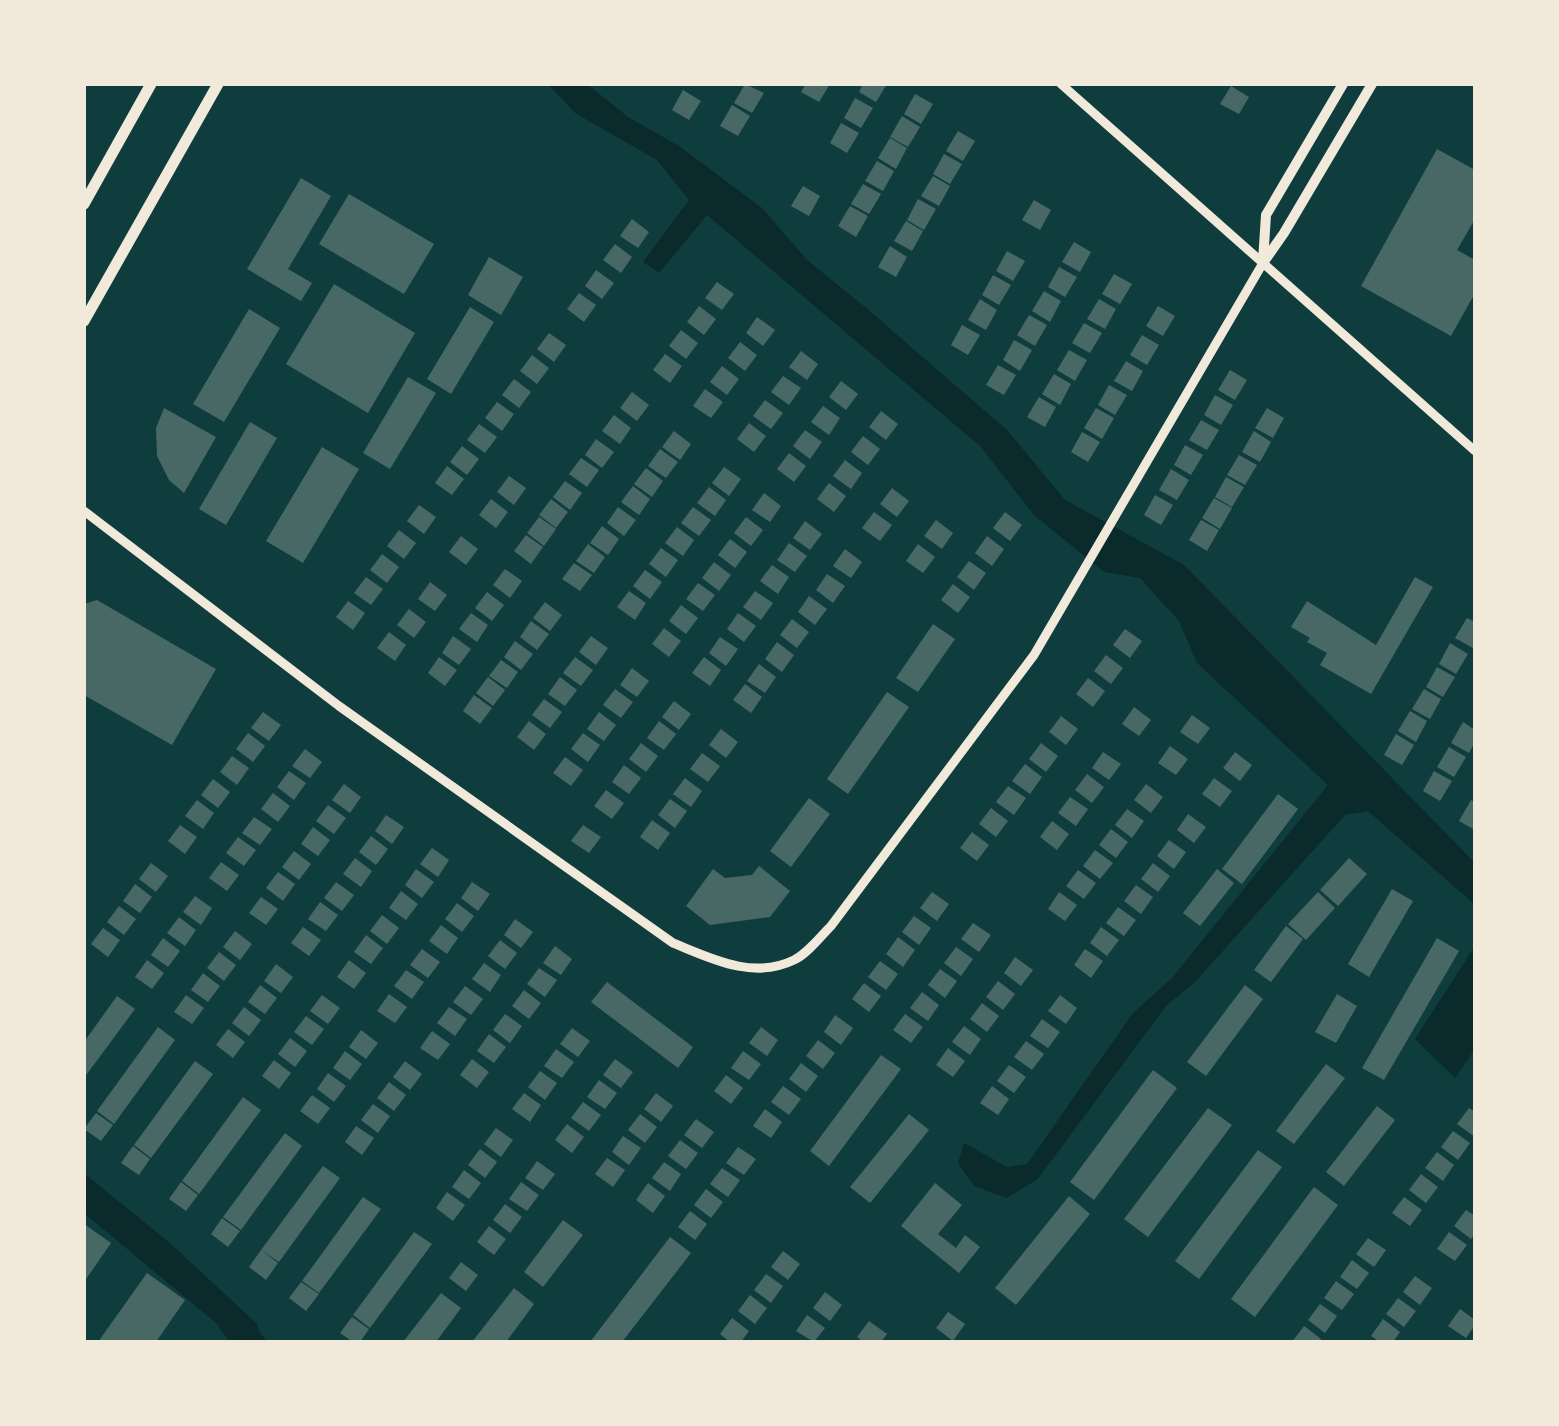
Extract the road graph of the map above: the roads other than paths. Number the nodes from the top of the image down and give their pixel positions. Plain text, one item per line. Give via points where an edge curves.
1 (151, 84) edge
2 (218, 84) edge
3 (1061, 84) edge
4 (1343, 84) edge
5 (1372, 84) edge
6 (84, 204) edge
7 (1263, 263) junction
8 (84, 321) edge
9 (1475, 451) edge
10 (84, 511) edge

1 - 6 main road
2 - 8 main road
3 - 7 street
4 - 7 main road via 1266,215
5 - 7 main road
7 - 9 street
7 - 10 street via 1034,655 831,926 796,960 762,971 673,943 339,706

